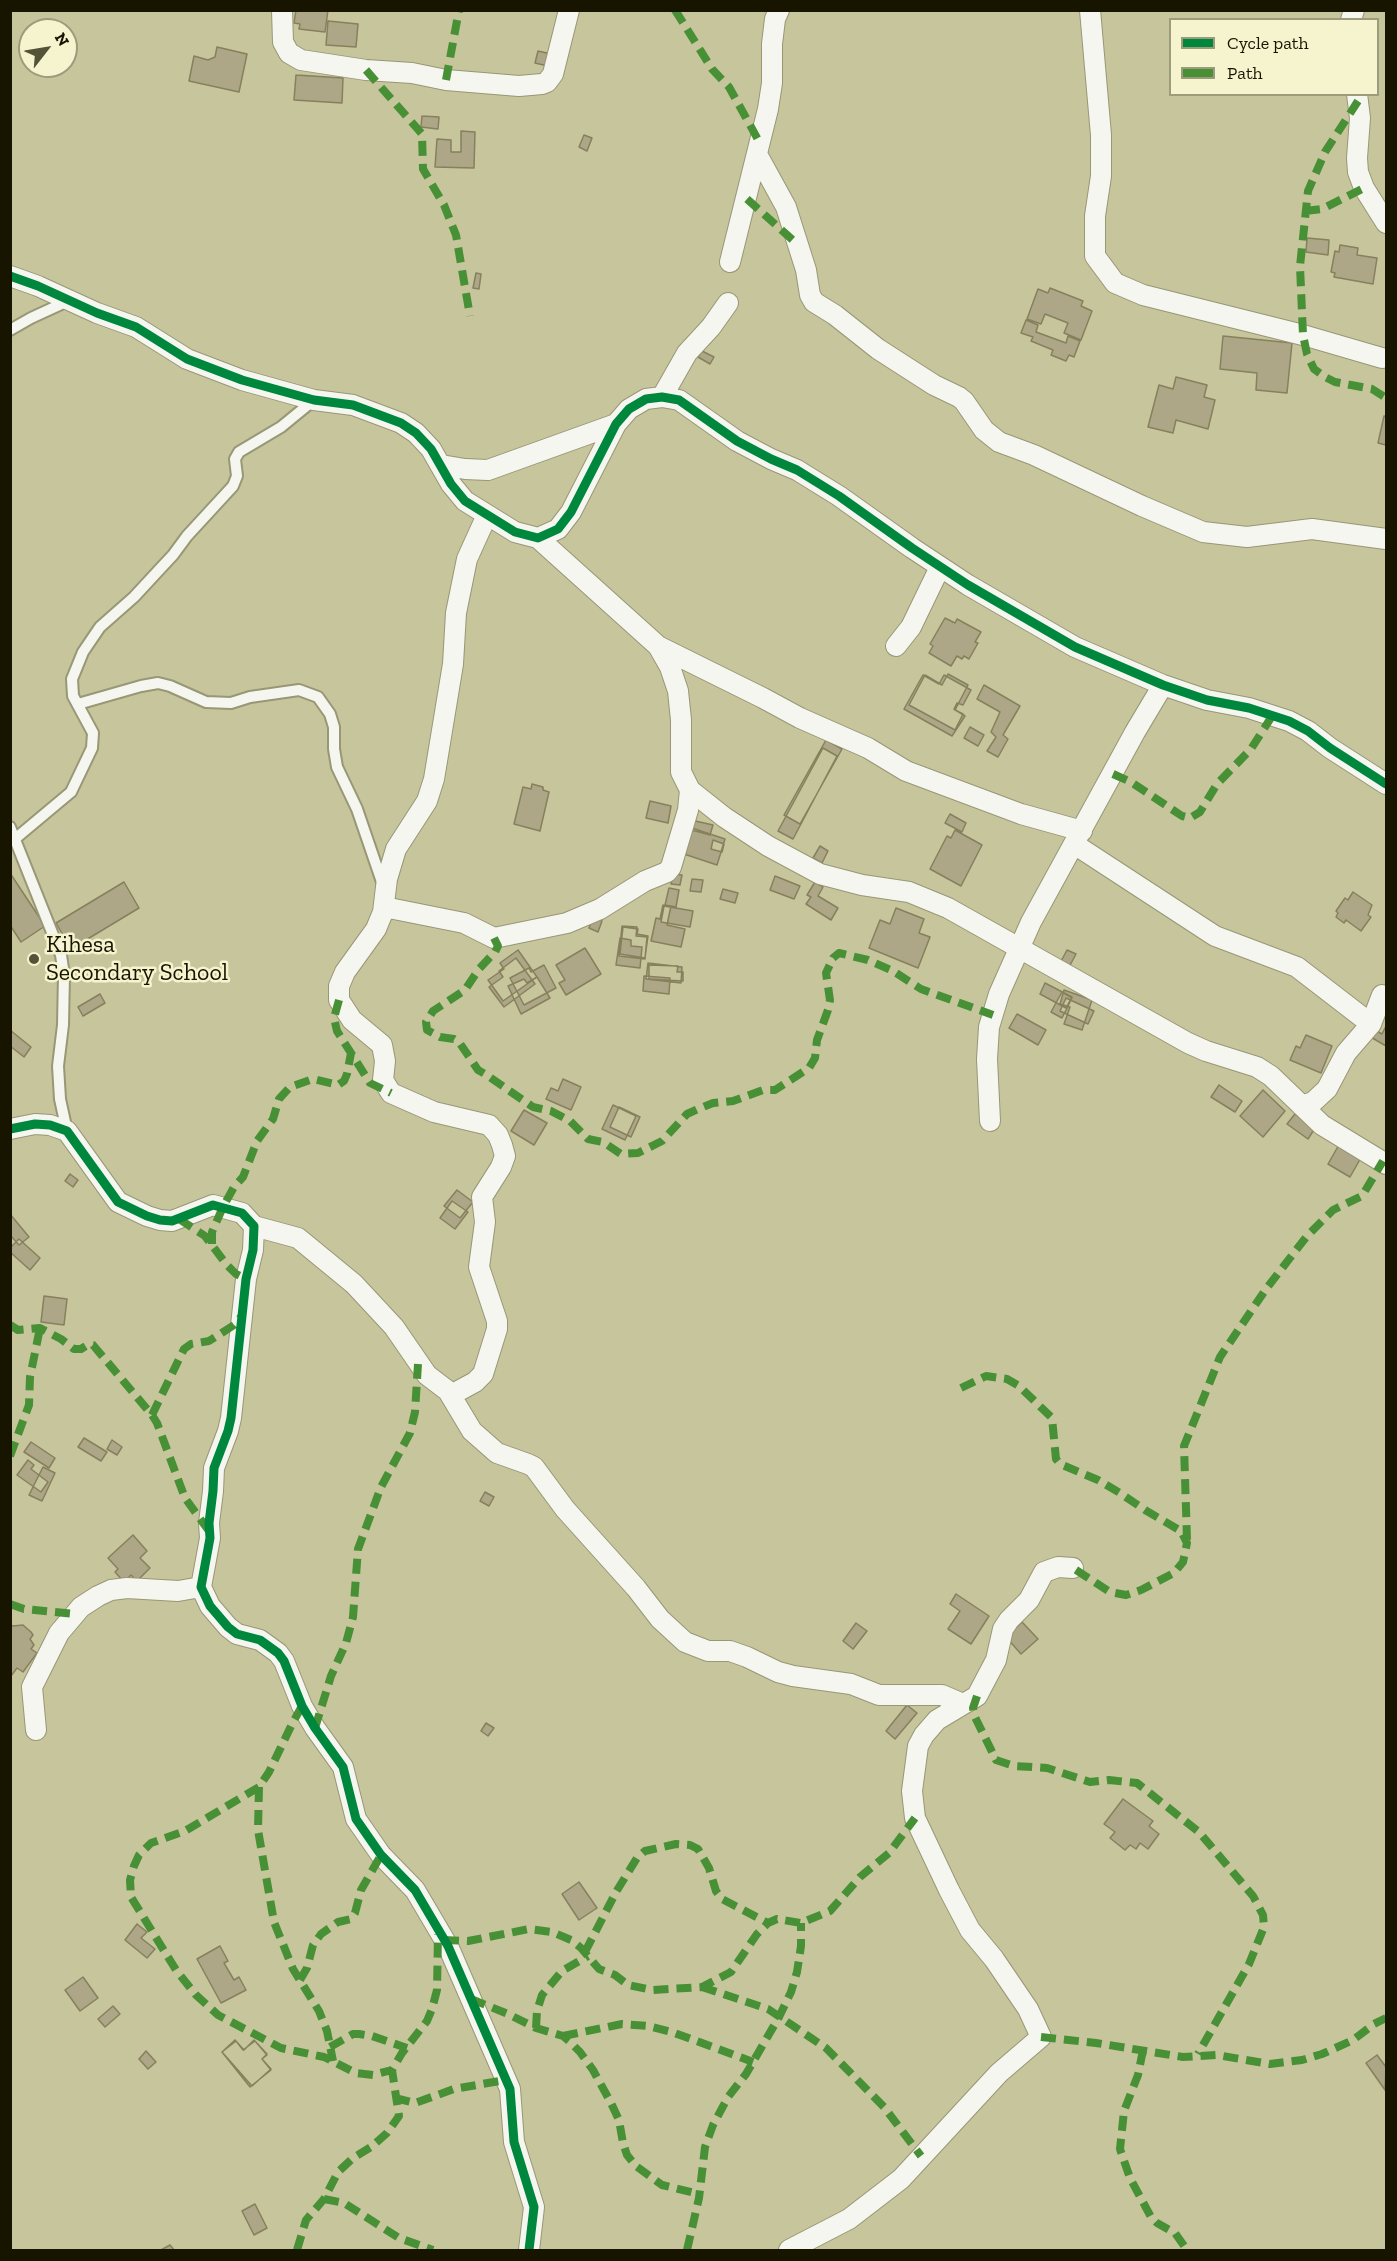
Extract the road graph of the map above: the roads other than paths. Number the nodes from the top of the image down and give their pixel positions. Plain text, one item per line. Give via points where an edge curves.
1 (282, 10) edge
2 (569, 10) edge
3 (779, 10) edge
4 (1090, 10) edge
5 (1357, 96) edge
6 (758, 156) junction
7 (1386, 223) edge
8 (730, 262) dead end
9 (10, 276) edge
10 (69, 301) junction
11 (728, 303) dead end
12 (10, 330) edge
13 (1383, 358) dead end
14 (662, 397) junction
15 (314, 400) junction
16 (616, 424) junction
17 (441, 465) junction
18 (487, 515) junction
19 (538, 538) junction
20 (1386, 539) edge
21 (939, 567) junction
22 (658, 646) junction
23 (896, 646) dead end
24 (1163, 685) junction
25 (78, 704) junction
26 (1386, 784) edge
27 (690, 790) junction
28 (10, 827) edge
29 (16, 838) junction
30 (1078, 838) junction
31 (385, 899) junction
32 (1019, 946) junction
33 (1382, 995) dead end
34 (1371, 1024) junction
35 (1302, 1106) junction
36 (990, 1121) dead end
37 (10, 1129) edge
38 (67, 1131) junction
39 (1386, 1164) edge
40 (254, 1226) junction
41 (452, 1395) junction
42 (1073, 1568) dead end
43 (201, 1587) junction
44 (963, 1704) junction
45 (36, 1730) dead end
46 (528, 2250) edge
47 (789, 2250) edge

1 - 2 street via 283,42 289,53 301,60 519,86 542,84 554,74
3 - 6 street via 772,44 772,83
4 - 13 street via 1101,135 1095,256 1116,283 1143,295
5 - 7 street via 1358,172
6 - 8 street
6 - 20 street via 786,207 814,302 878,349 964,401 984,430 999,442 1203,532 1247,537 1312,529
9 - 10 street
10 - 12 lane
10 - 15 street via 136,327 187,358 242,380
11 - 14 street via 687,353
14 - 16 street via 646,399 628,409
14 - 21 street via 679,400 737,441 797,470
15 - 17 street via 352,405 401,423 416,433
15 - 25 lane via 281,427 239,452 232,486 174,555 100,627 83,652 72,679
16 - 17 street via 488,470
16 - 19 street via 571,512 558,529
17 - 18 street via 465,501
18 - 19 street via 515,532
18 - 31 street via 467,559 456,613 453,664 434,779 427,801 396,849
19 - 22 street
21 - 23 street via 911,627
21 - 24 street via 1075,647
22 - 27 street via 678,692 681,772
22 - 30 street via 868,748 906,771
24 - 26 street via 1289,721
24 - 30 street
25 - 29 lane via 93,733 92,748 79,778 71,792
25 - 31 lane via 158,683 206,702 231,703 299,690 318,697 330,714 338,767 357,809
27 - 31 street via 688,810 667,872 567,923 495,938 464,923
27 - 32 street via 768,846 820,874 924,897
28 - 29 lane
29 - 38 lane via 61,955 63,1015 58,1066
30 - 32 street
30 - 34 street via 1215,936 1297,967
31 - 41 street via 376,929 345,972 339,986 340,1003 352,1020 382,1045 383,1080 391,1093 434,1112 489,1125 505,1156 481,1202 484,1222 479,1274 497,1329 483,1374
32 - 35 street via 1188,1043 1257,1067
32 - 36 street via 989,1027
33 - 34 street
34 - 35 street via 1346,1053 1321,1096
35 - 39 street via 1322,1125
37 - 38 street via 35,1124
38 - 40 street via 118,1202 147,1216 172,1221 213,1204 242,1213
40 - 41 street via 298,1238 354,1284 394,1327 427,1375
40 - 43 street via 231,1418 214,1468 210,1538
41 - 44 street via 468,1426 487,1446 534,1467 565,1509 660,1619 685,1642 708,1651 730,1651 793,1676 851,1684 879,1695 942,1695
42 - 44 street via 1058,1567 1044,1572 1029,1600 1004,1629 996,1660 977,1696
43 - 45 street via 178,1591 111,1590 81,1607 59,1633 32,1687
43 - 46 street via 210,1606 228,1627 237,1634 260,1640 284,1661 302,1706 343,1767 356,1819 381,1855 415,1890 448,1946 510,2089 514,2142 534,2207
44 - 47 street via 937,1720 918,1746 912,1791 915,1818 969,1930 1028,2009 1041,2037 999,2073 901,2179 849,2218

